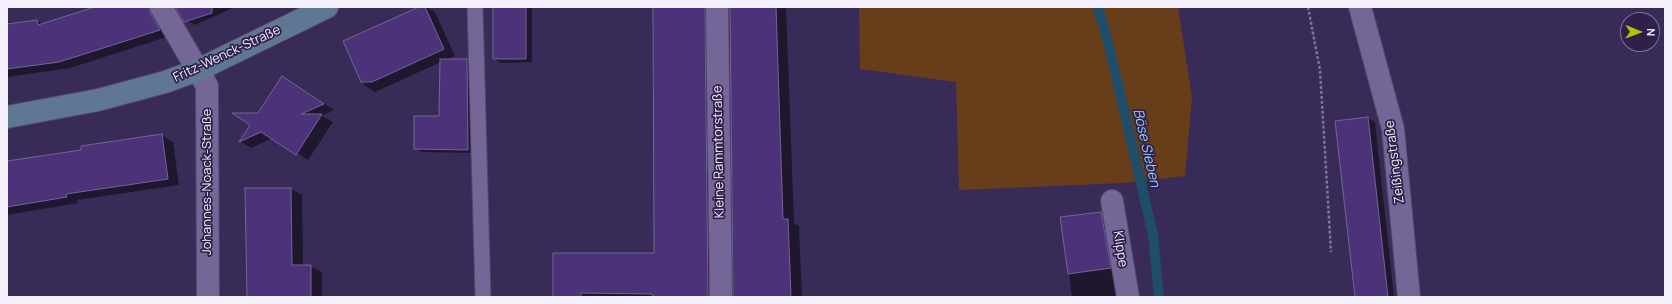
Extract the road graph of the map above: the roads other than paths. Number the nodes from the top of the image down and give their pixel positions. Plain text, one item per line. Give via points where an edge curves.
1 (161, 7) edge
2 (327, 7) edge
3 (475, 7) edge
4 (717, 7) edge
5 (1360, 7) edge
6 (198, 70) junction
7 (7, 117) edge
8 (1112, 201) dead end
9 (208, 297) edge
10 (482, 297) edge
11 (721, 297) edge
12 (1128, 297) edge
13 (1409, 297) edge

1 - 6 street, Johannes-Noack-Straße
2 - 6 main road, Fritz-Wenck-Straße
3 - 10 lane
4 - 11 street, Kleine Rammtorstraße
5 - 13 street, Zeißingstraße via 1393,128
6 - 7 main road, Fritz-Wenck-Straße via 145,88 98,100
6 - 9 street, Johannes-Noack-Straße via 207,86
8 - 12 street, Klippe

